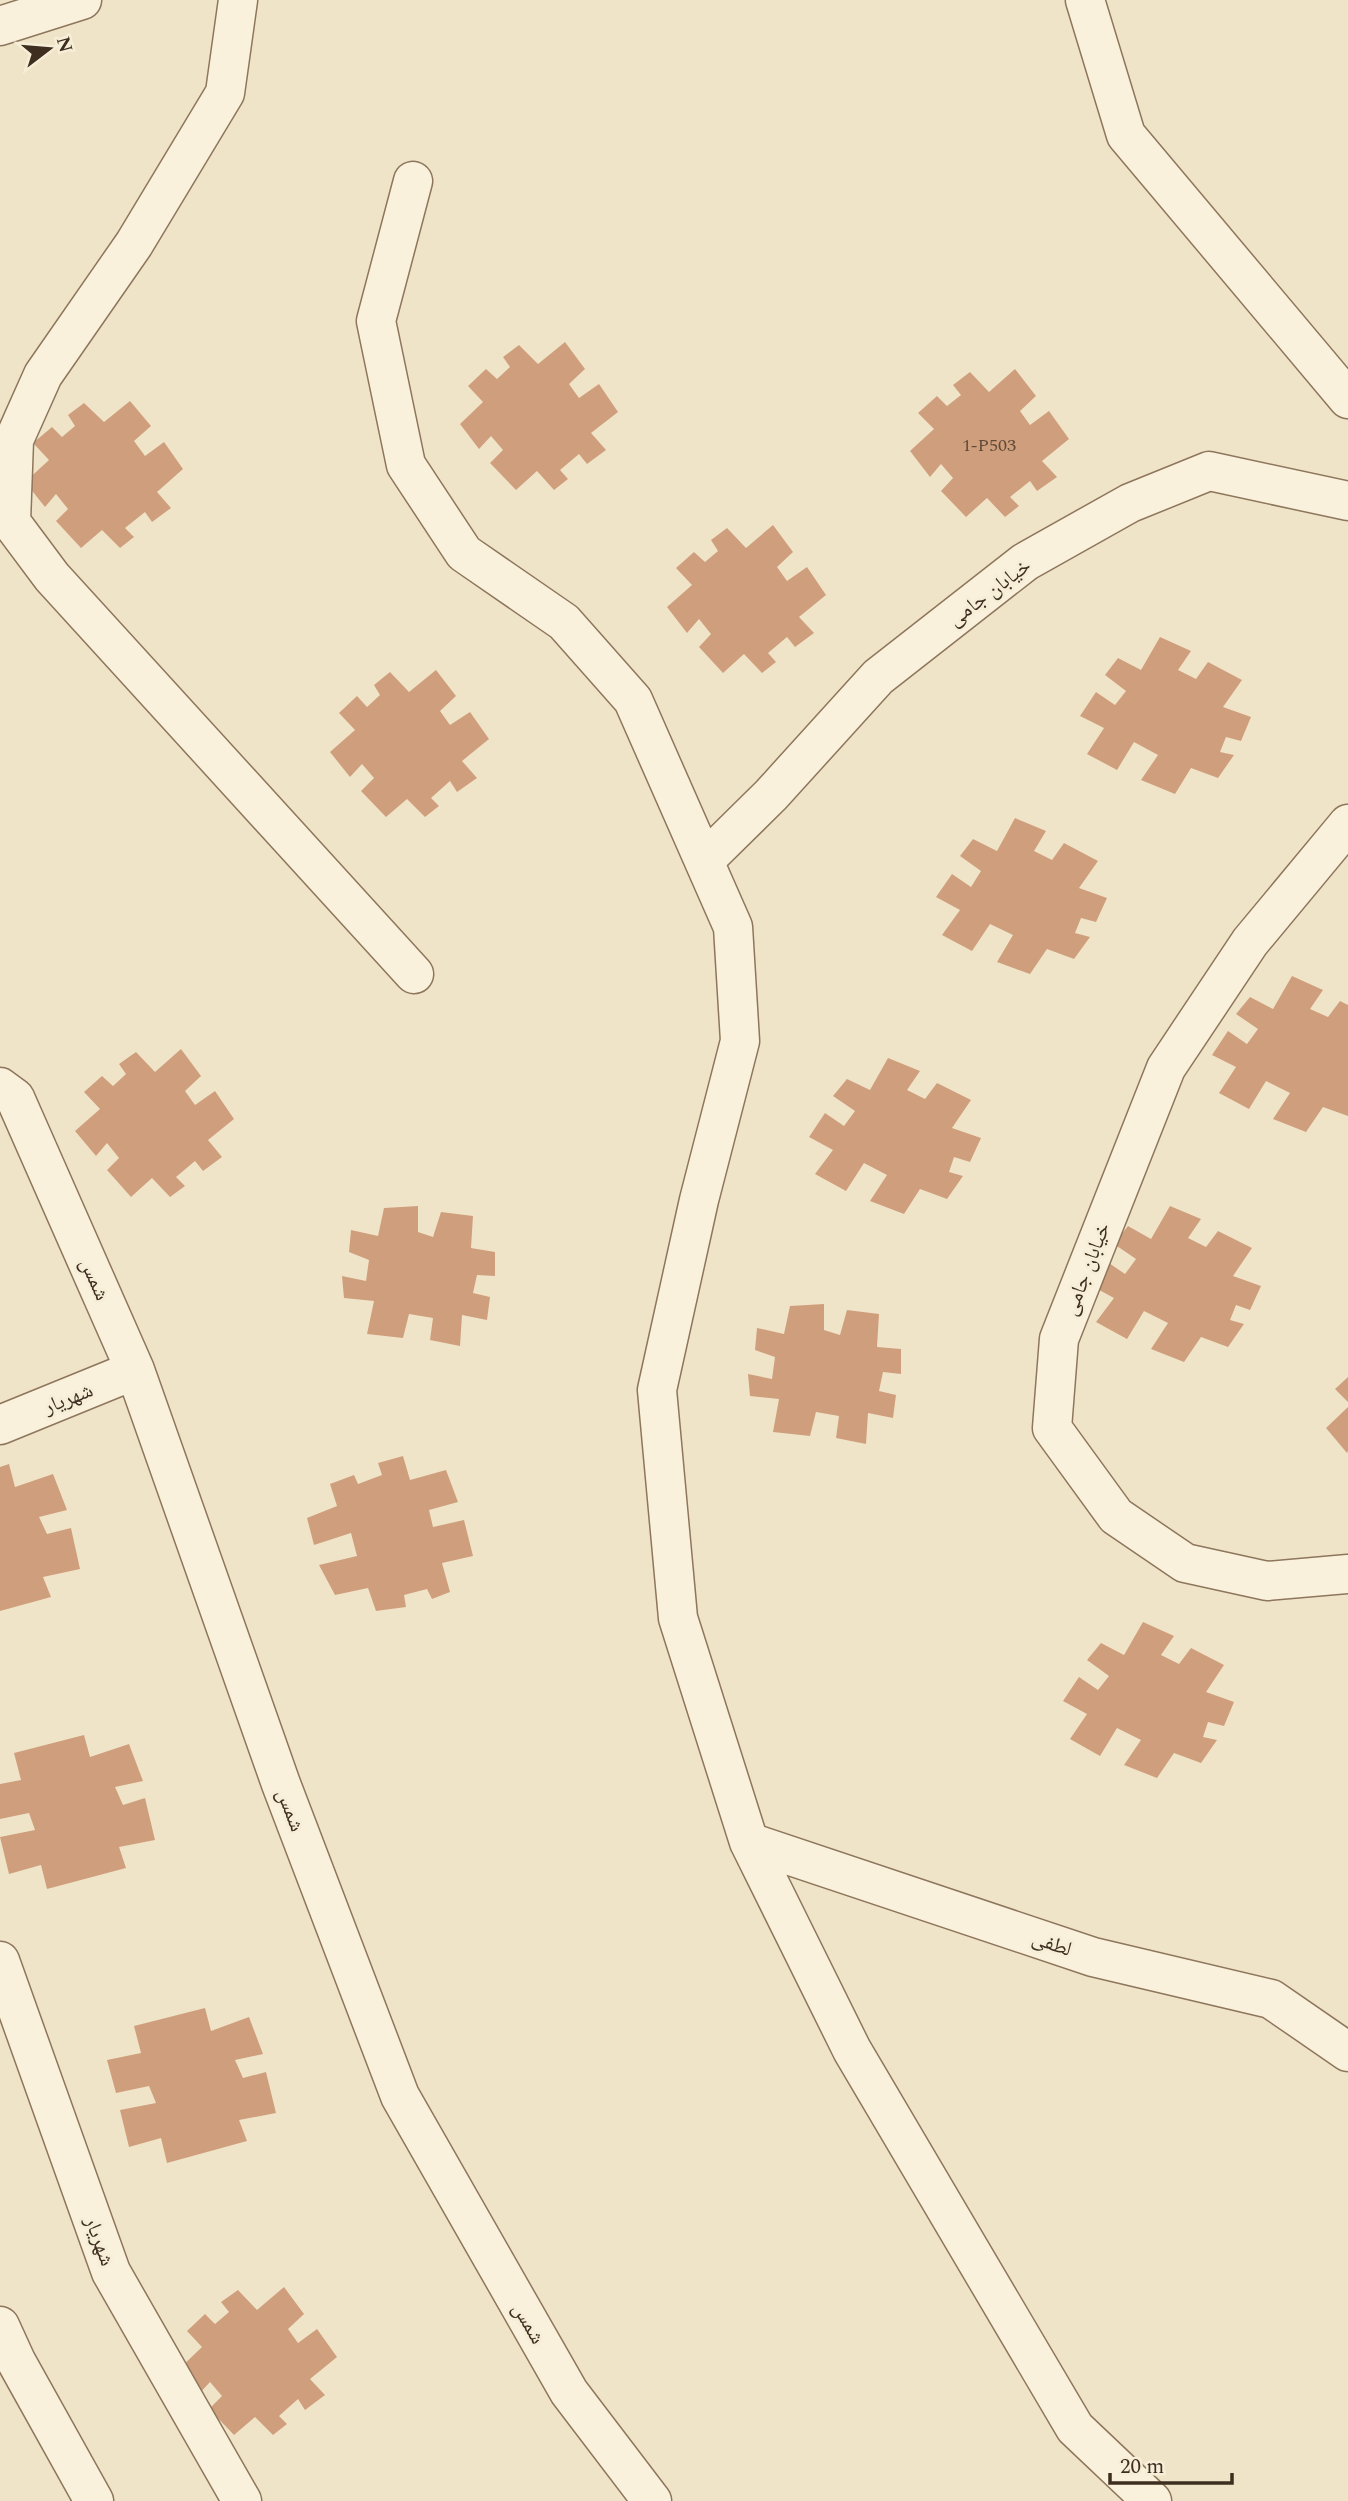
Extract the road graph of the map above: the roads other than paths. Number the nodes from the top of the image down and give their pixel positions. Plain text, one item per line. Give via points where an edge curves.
1 (82, 0) edge
2 (238, 0) edge
3 (1085, 0) edge
4 (0, 26) edge
5 (412, 181) dead end
6 (1348, 399) edge
7 (1348, 501) edge
8 (1348, 824) edge
9 (704, 861) junction
10 (414, 974) dead end
11 (0, 1087) edge
12 (135, 1370) junction
13 (0, 1425) edge
14 (1348, 1574) edge
15 (749, 1842) junction
16 (0, 1962) edge
17 (1348, 2052) edge
18 (0, 2326) edge
19 (94, 2501) edge
20 (242, 2501) edge
21 (652, 2501) edge
22 (1152, 2501) edge

1 - 4 street
2 - 10 street via 225,93 134,244 43,375 15,440 11,523 52,577
3 - 6 street via 1126,135
5 - 9 street via 376,321 406,466 464,553 564,622 633,700
7 - 9 street, خیابان جامی via 1209,471 1129,503 1026,562 878,677
8 - 14 street, خیابان جامی via 1250,942 1166,1068 1059,1339 1052,1428 1116,1516 1185,1563 1267,1581
9 - 15 street via 733,926 740,1041 657,1390 678,1618
11 - 12 street, شمس via 15,1098
12 - 13 street, شهریار
12 - 21 street, شمس via 281,1784 400,2096 569,2392
15 - 17 street, لطفی via 1093,1957 1271,1999
15 - 22 street via 852,2050 1075,2428
16 - 20 street, شهریار via 111,2272
18 - 19 street

